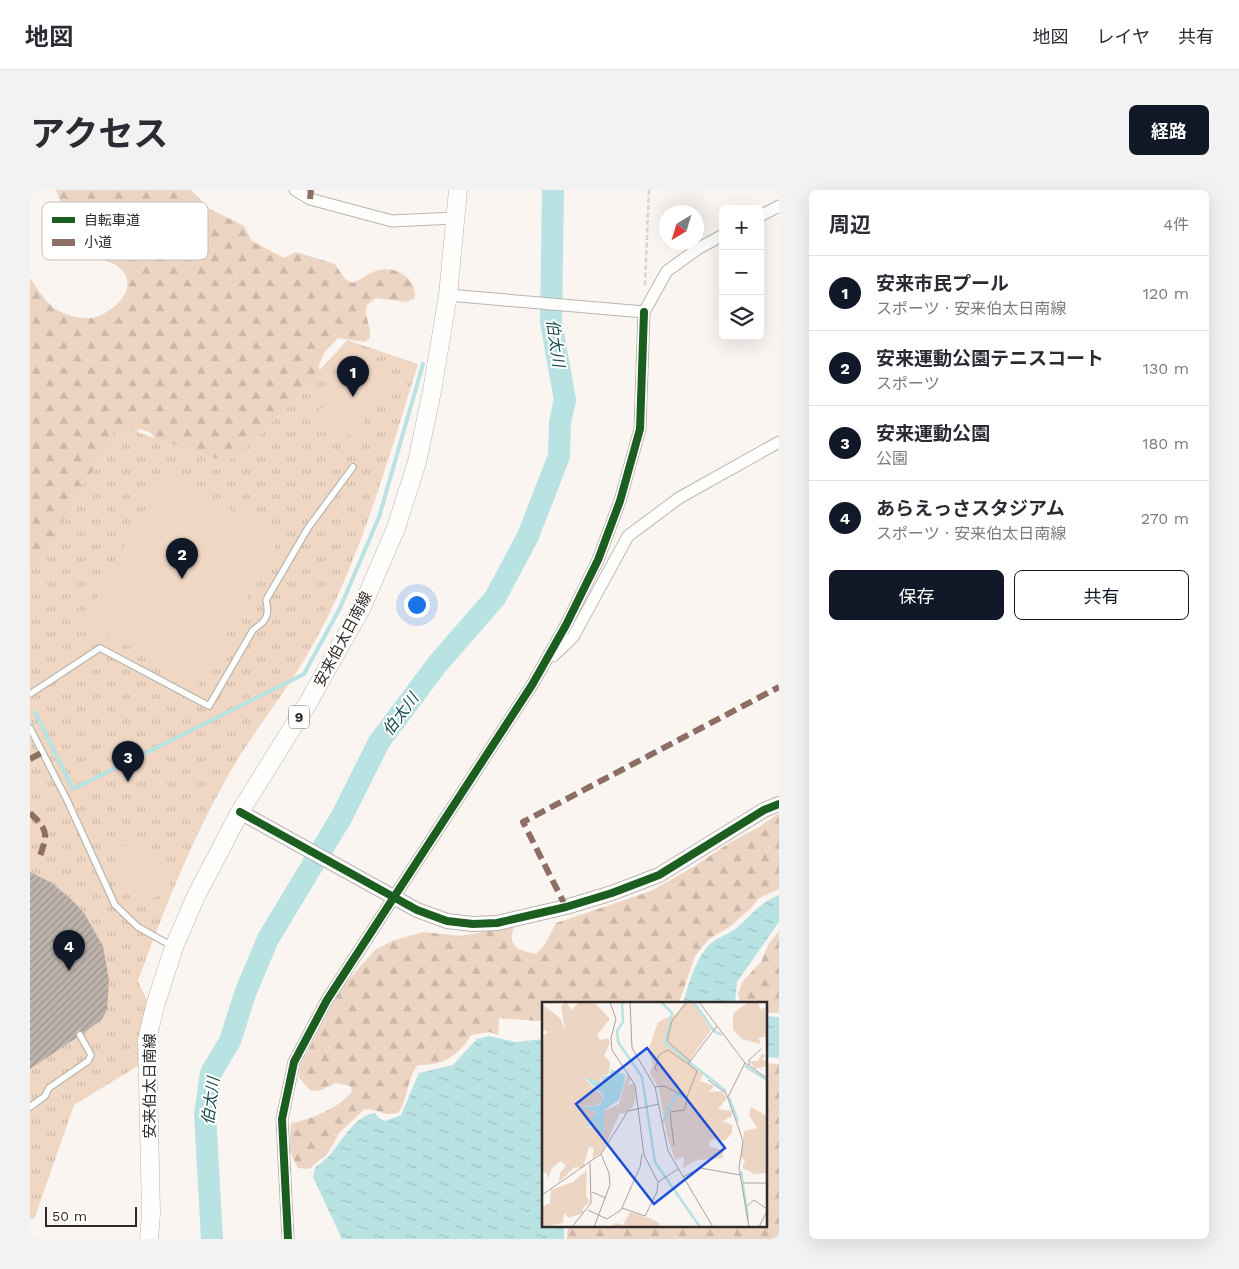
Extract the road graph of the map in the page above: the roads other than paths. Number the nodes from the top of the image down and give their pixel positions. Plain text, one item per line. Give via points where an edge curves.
1 (295, 190) edge
2 (458, 190) edge
3 (779, 206) edge
4 (764, 214) edge
5 (454, 218) junction
6 (719, 237) edge
7 (448, 295) junction
8 (638, 312) junction
9 (779, 442) edge
10 (353, 467) dead end
11 (541, 668) junction
12 (30, 694) edge
13 (30, 728) edge
14 (779, 804) edge
15 (240, 812) junction
16 (389, 896) junction
17 (174, 947) junction
18 (80, 1035) dead end
19 (30, 1107) edge
20 (149, 1239) edge
21 (288, 1239) edge

1 - 5 street via 310,199 392,221
2 - 5 main road, 安来伯太日南線 / 9
3 - 4 street
5 - 7 main road, 安来伯太日南線 / 9
6 - 8 street via 698,248 667,272
7 - 8 street
7 - 15 main road, 安来伯太日南線 / 9 via 417,462 386,553 362,607
8 - 11 street via 640,430 620,501 598,560
9 - 11 street via 679,498 628,536 572,637
10 - 12 lane via 308,528 266,600 269,612 265,622 253,630 209,706 100,648
11 - 16 street
13 - 17 lane via 115,905 138,927
14 - 16 street via 659,875 566,907 497,923 473,924 447,921
15 - 16 street
15 - 17 main road, 安来伯太日南線 / 9 via 196,896
16 - 21 street via 383,916 327,1000 294,1062 282,1119
17 - 20 main road, 安来伯太日南線 / 9 via 154,1006 147,1040
18 - 19 lane via 91,1054 88,1061 49,1088 45,1096

